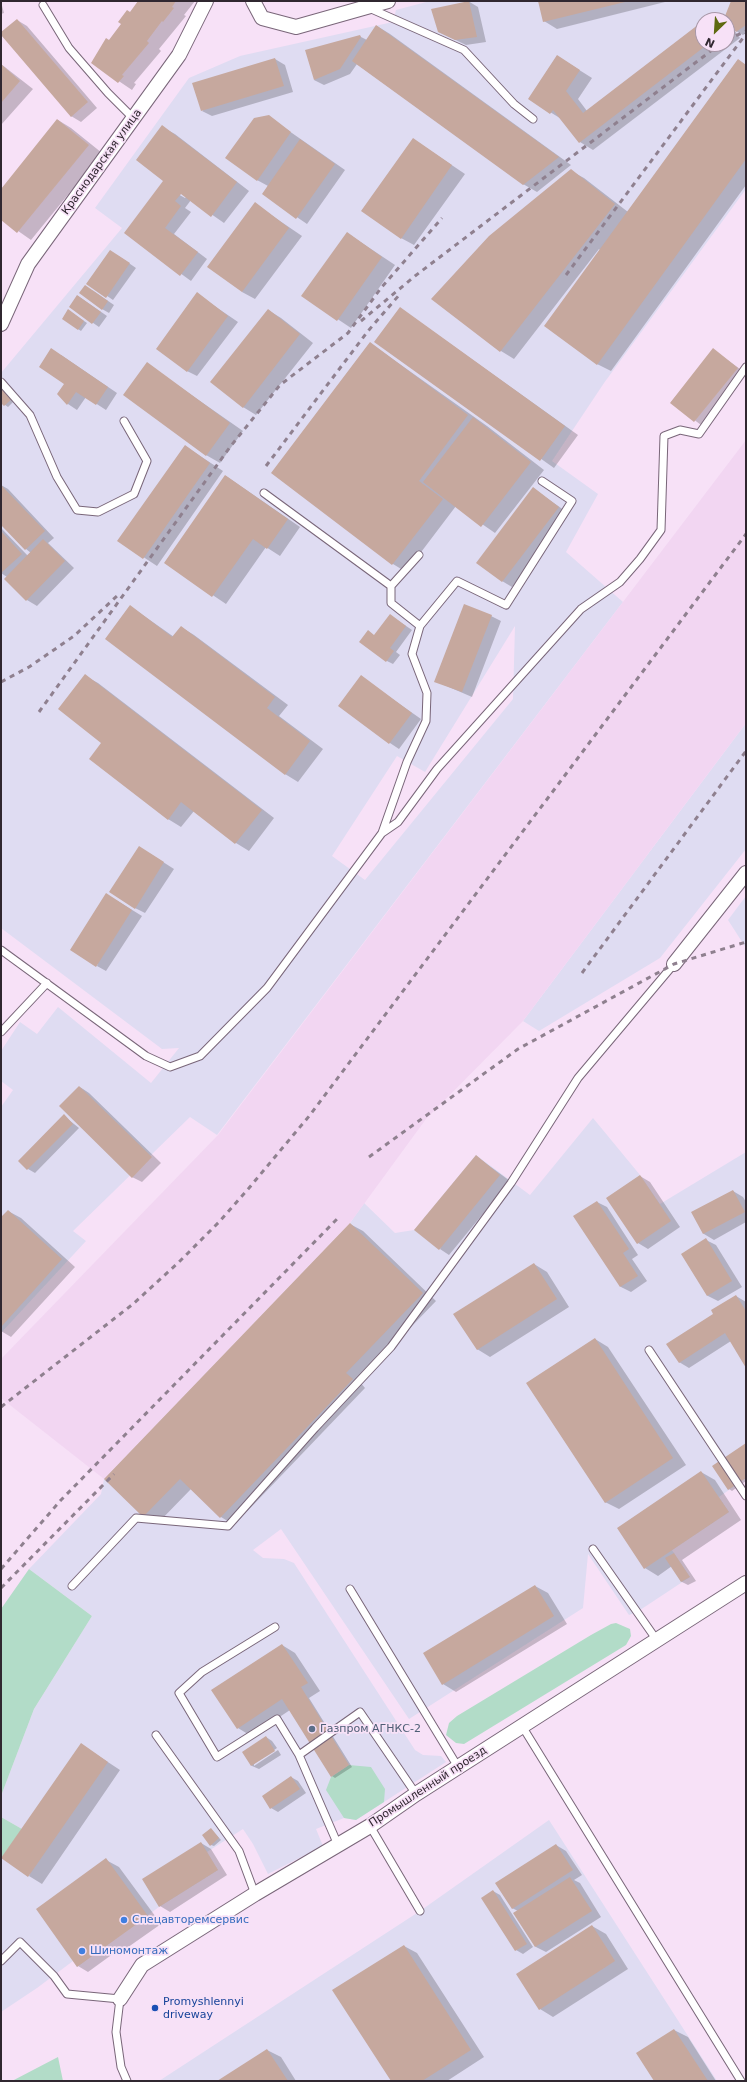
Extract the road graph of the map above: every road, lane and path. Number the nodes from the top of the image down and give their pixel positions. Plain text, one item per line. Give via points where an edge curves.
1 (206, 1) edge
2 (253, 1) edge
3 (388, 1) edge
4 (43, 5) dead end
5 (367, 7) junction
6 (133, 118) junction
7 (533, 119) dead end
8 (1, 324) edge
9 (746, 366) edge
10 (1, 382) edge
11 (124, 421) dead end
12 (542, 481) dead end
13 (264, 494) dead end
14 (419, 555) dead end
15 (391, 586) junction
16 (420, 626) junction
17 (382, 833) junction
18 (746, 874) edge
19 (1, 950) edge
20 (674, 964) joint
21 (47, 983) junction
22 (1, 1032) edge
23 (649, 1350) dead end
24 (746, 1496) edge
25 (593, 1549) dead end
26 (746, 1583) edge
27 (72, 1586) dead end
28 (350, 1589) dead end
29 (275, 1628) dead end
30 (656, 1639) junction
31 (522, 1726) junction
32 (156, 1735) dead end
33 (299, 1755) junction
34 (458, 1767) junction
35 (416, 1794) junction
36 (370, 1826) junction
37 (338, 1845) junction
38 (255, 1894) junction
39 (420, 1911) dead end
40 (1, 1961) edge
41 (120, 1999) junction
42 (127, 2081) edge
43 (741, 2081) edge

1 - 6 street, Краснодарская улица via 179,55
2 - 5 street via 262,18 296,27
3 - 5 street
4 - 6 lane via 69,48
5 - 7 lane via 464,50 514,104
6 - 8 street, Краснодарская улица via 28,264
9 - 17 lane via 699,434 680,430 664,436 661,530 640,559 620,582 581,609 437,769 398,822
10 - 11 lane via 30,415 57,476 77,510 98,512 134,494 147,461
12 - 16 lane via 572,500 506,605 457,581
13 - 15 lane
14 - 15 lane
15 - 16 lane via 391,603
16 - 17 lane via 412,654 427,693 426,721 407,762
17 - 21 lane via 267,988 200,1056 170,1067 146,1056
18 - 20 street
19 - 21 lane
20 - 27 lane via 578,1078 511,1183 391,1347 228,1526 136,1518
21 - 22 lane
23 - 24 lane
25 - 30 lane
26 - 30 street, Промышленный проезд
28 - 34 lane
29 - 33 lane via 202,1672 179,1693 217,1757 277,1719
30 - 31 street, Промышленный проезд
31 - 34 street, Промышленный проезд
31 - 43 lane
32 - 38 lane via 239,1851
33 - 35 lane via 360,1712
33 - 37 lane
34 - 35 street, Промышленный проезд
35 - 36 street, Промышленный проезд
36 - 37 street, Промышленный проезд
36 - 39 lane
37 - 38 street, Промышленный проезд
38 - 41 street, Промышленный проезд via 142,1965
40 - 41 lane via 20,1942 54,1976 67,1994
41 - 42 lane via 116,2032 121,2067

